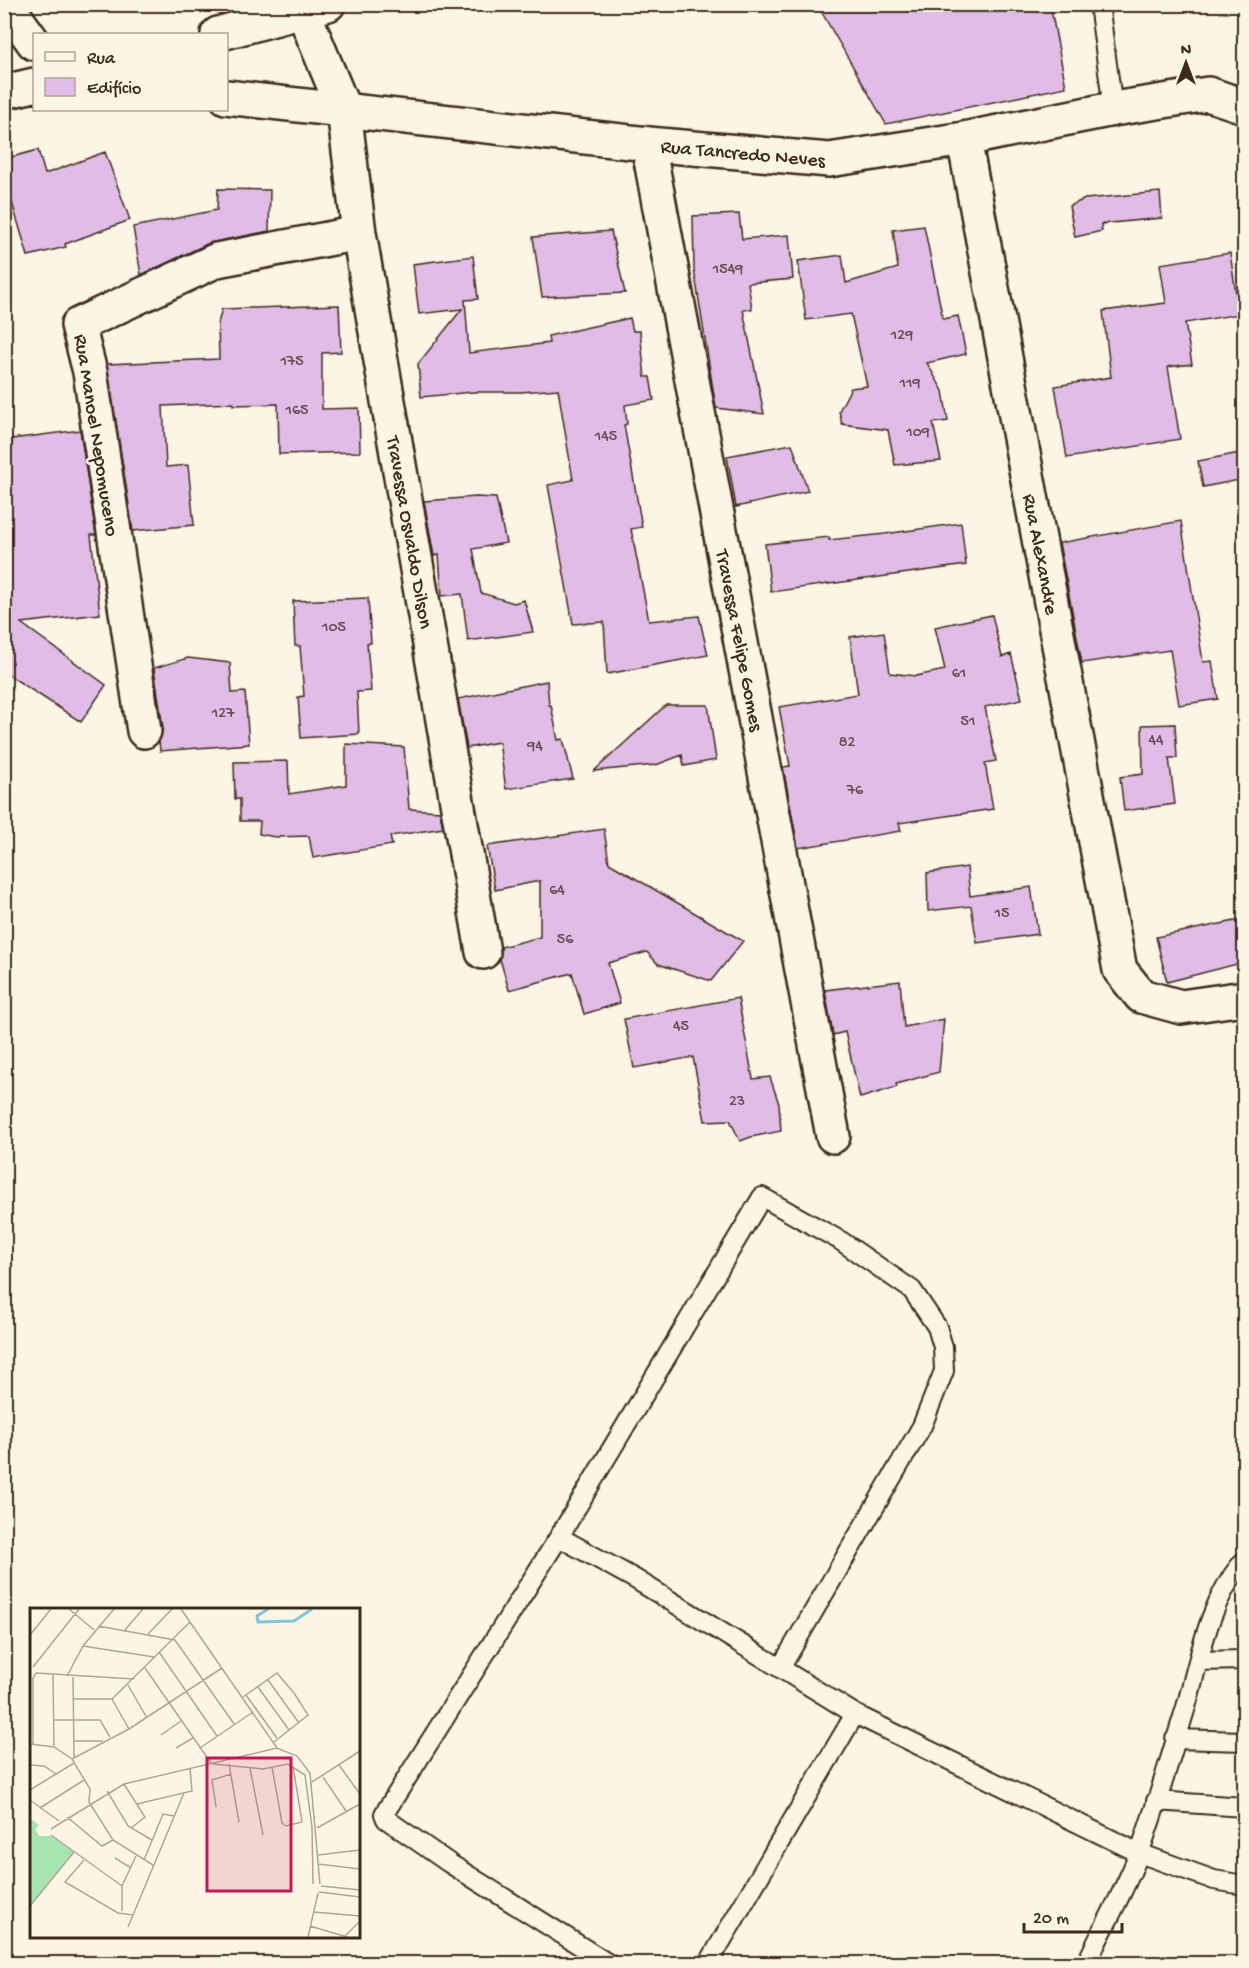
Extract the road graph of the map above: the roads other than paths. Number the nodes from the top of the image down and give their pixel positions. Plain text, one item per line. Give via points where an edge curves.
1 (6, 4) edge
2 (1099, 4) edge
3 (315, 8) edge
4 (222, 33) edge
5 (33, 42) edge
6 (33, 85) edge
7 (4, 92) edge
8 (228, 97) edge
9 (1245, 106) edge
10 (1113, 109) junction
11 (344, 110) junction
12 (964, 139) junction
13 (648, 144) junction
14 (359, 233) junction
15 (144, 731) dead end
16 (483, 952) dead end
17 (1245, 998) edge
18 (833, 1136) dead end
19 (559, 1537) junction
20 (1245, 1563) edge
21 (1245, 1660) edge
22 (1198, 1661) junction
23 (780, 1667) junction
24 (855, 1714) junction
25 (1175, 1739) junction
26 (1245, 1742) edge
27 (1156, 1802) junction
28 (1245, 1807) edge
29 (1139, 1853) junction
30 (1245, 1885) edge
31 (609, 1964) edge
32 (708, 1964) edge
33 (1086, 1964) edge

1 - 5 street
2 - 10 lane
3 - 4 street
3 - 11 street
6 - 7 street
8 - 11 street, Rua Tancredo Neves
9 - 10 street, Rua Tancredo Neves via 1208,94
10 - 12 street, Rua Tancredo Neves
11 - 13 street, Rua Tancredo Neves
11 - 14 street, Travessa Osvaldo Dilson
12 - 13 street, Rua Tancredo Neves via 829,160
12 - 17 street, Rua Alexandre via 1120,970 1141,996 1181,1007
13 - 18 street, Travessa Felipe Gomes
14 - 15 street, Rua Manoel Nepomuceno via 217,260 78,325 90,372
14 - 16 street, Travessa Osvaldo Dilson
19 - 23 lane
19 - 23 lane via 762,1197 841,1241 912,1290 937,1327 945,1371 922,1426
19 - 31 lane via 384,1814 449,1863
20 - 22 lane via 1219,1596
21 - 22 lane
22 - 25 lane
23 - 24 lane
24 - 29 lane
24 - 32 lane
25 - 26 lane
25 - 27 lane
27 - 28 lane
27 - 29 lane
29 - 30 lane via 1214,1880
29 - 33 lane

